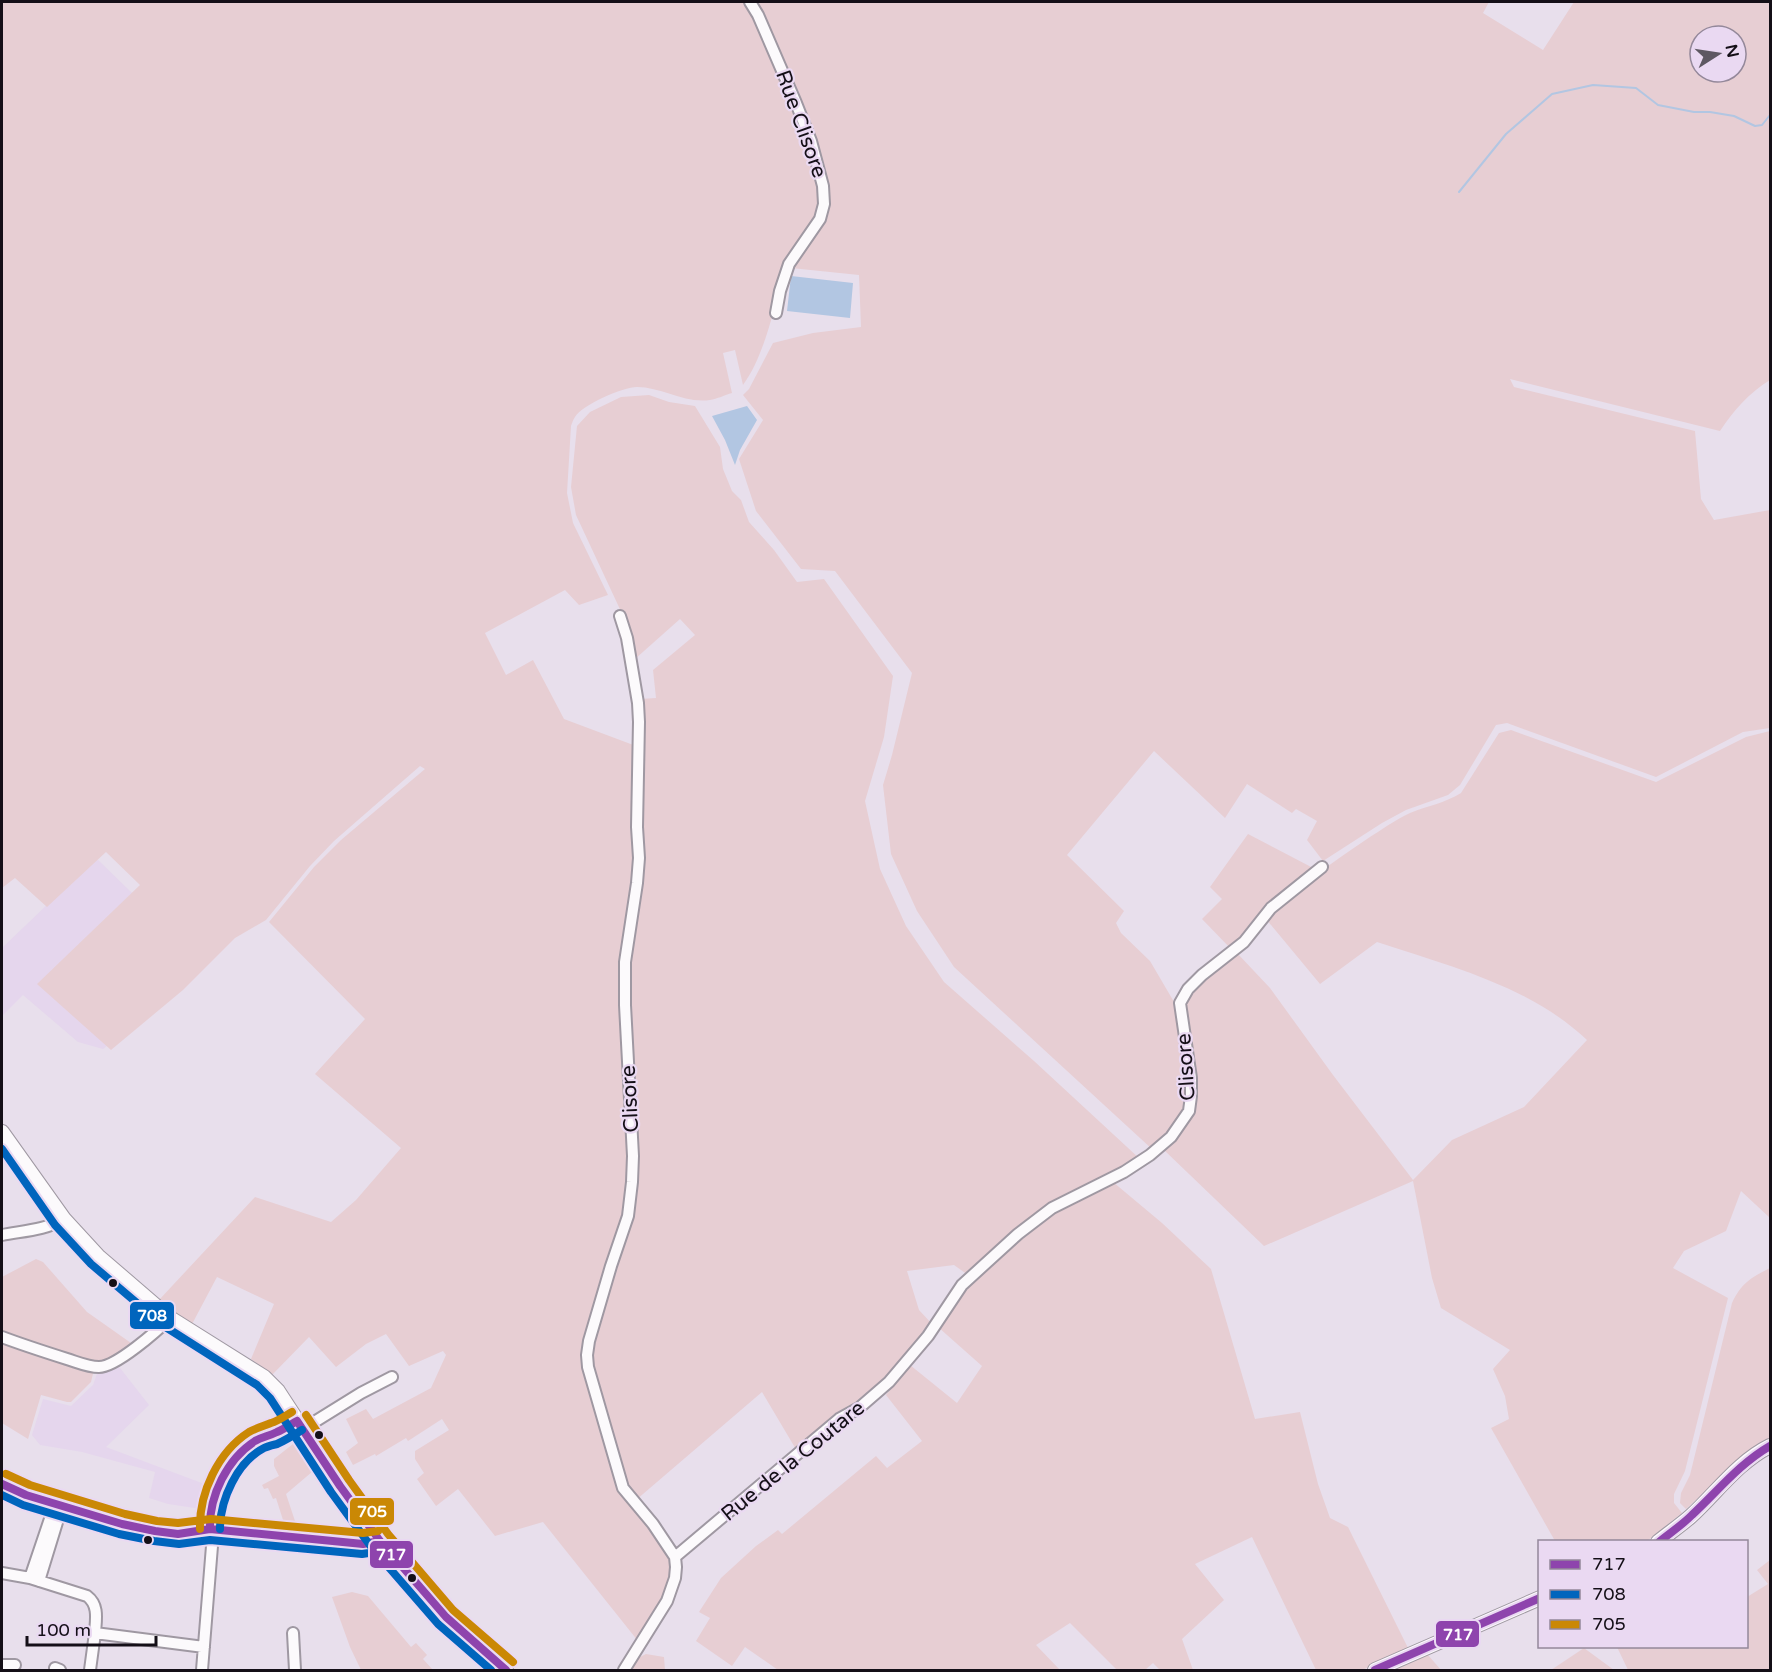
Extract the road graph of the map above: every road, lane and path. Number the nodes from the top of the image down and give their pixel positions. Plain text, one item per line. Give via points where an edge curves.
1 (750, 2) edge
2 (776, 313) dead end
3 (620, 616) dead end
4 (1322, 867) dead end
5 (2, 1132) edge
6 (64, 1219) junction
7 (2, 1235) edge
8 (987, 1262) joint
9 (170, 1318) junction
10 (2, 1337) edge
11 (392, 1377) dead end
12 (300, 1425) junction
13 (1770, 1446) edge
14 (2, 1484) edge
15 (58, 1505) junction
16 (210, 1529) junction
17 (1660, 1540) edge
18 (380, 1542) junction
19 (675, 1557) junction
20 (2, 1573) edge
21 (35, 1579) junction
22 (1538, 1598) edge
23 (95, 1633) junction
24 (293, 1633) dead end
25 (204, 1647) junction
26 (2, 1665) edge
27 (15, 1665) dead end
28 (90, 1671) edge
29 (202, 1671) edge
30 (295, 1671) edge
31 (506, 1671) edge
32 (624, 1671) edge
33 (1375, 1671) edge

1 - 2 street, Rue Clisore via 796,103 824,186 819,219 789,264
3 - 19 street, Clisore via 627,638 639,722 639,858 625,962 632,1182 628,1216 589,1341 588,1367 623,1488
4 - 8 street, Clisore via 1271,908 1244,942 1202,975 1180,1003 1191,1096 1189,1111 1171,1137 1124,1172 1052,1208
5 - 6 street
6 - 7 street via 48,1227
6 - 9 street via 98,1256
8 - 19 street, Rue de la Coutare via 962,1285 928,1336 889,1382 859,1408 839,1419
9 - 10 street via 107,1366 78,1362
9 - 12 street via 264,1377
11 - 12 street
12 - 16 street via 264,1436 244,1448 220,1485 210,1511
12 - 18 street
13 - 17 street via 1731,1474
14 - 15 street
15 - 16 street via 155,1531 178,1534
15 - 21 street
16 - 18 street via 363,1544
16 - 25 street
18 - 31 street via 446,1617
19 - 32 street via 675,1578 667,1601
20 - 21 street
21 - 23 street via 93,1600
22 - 33 street
23 - 25 street
23 - 28 street
24 - 30 street
25 - 29 street
26 - 27 street

